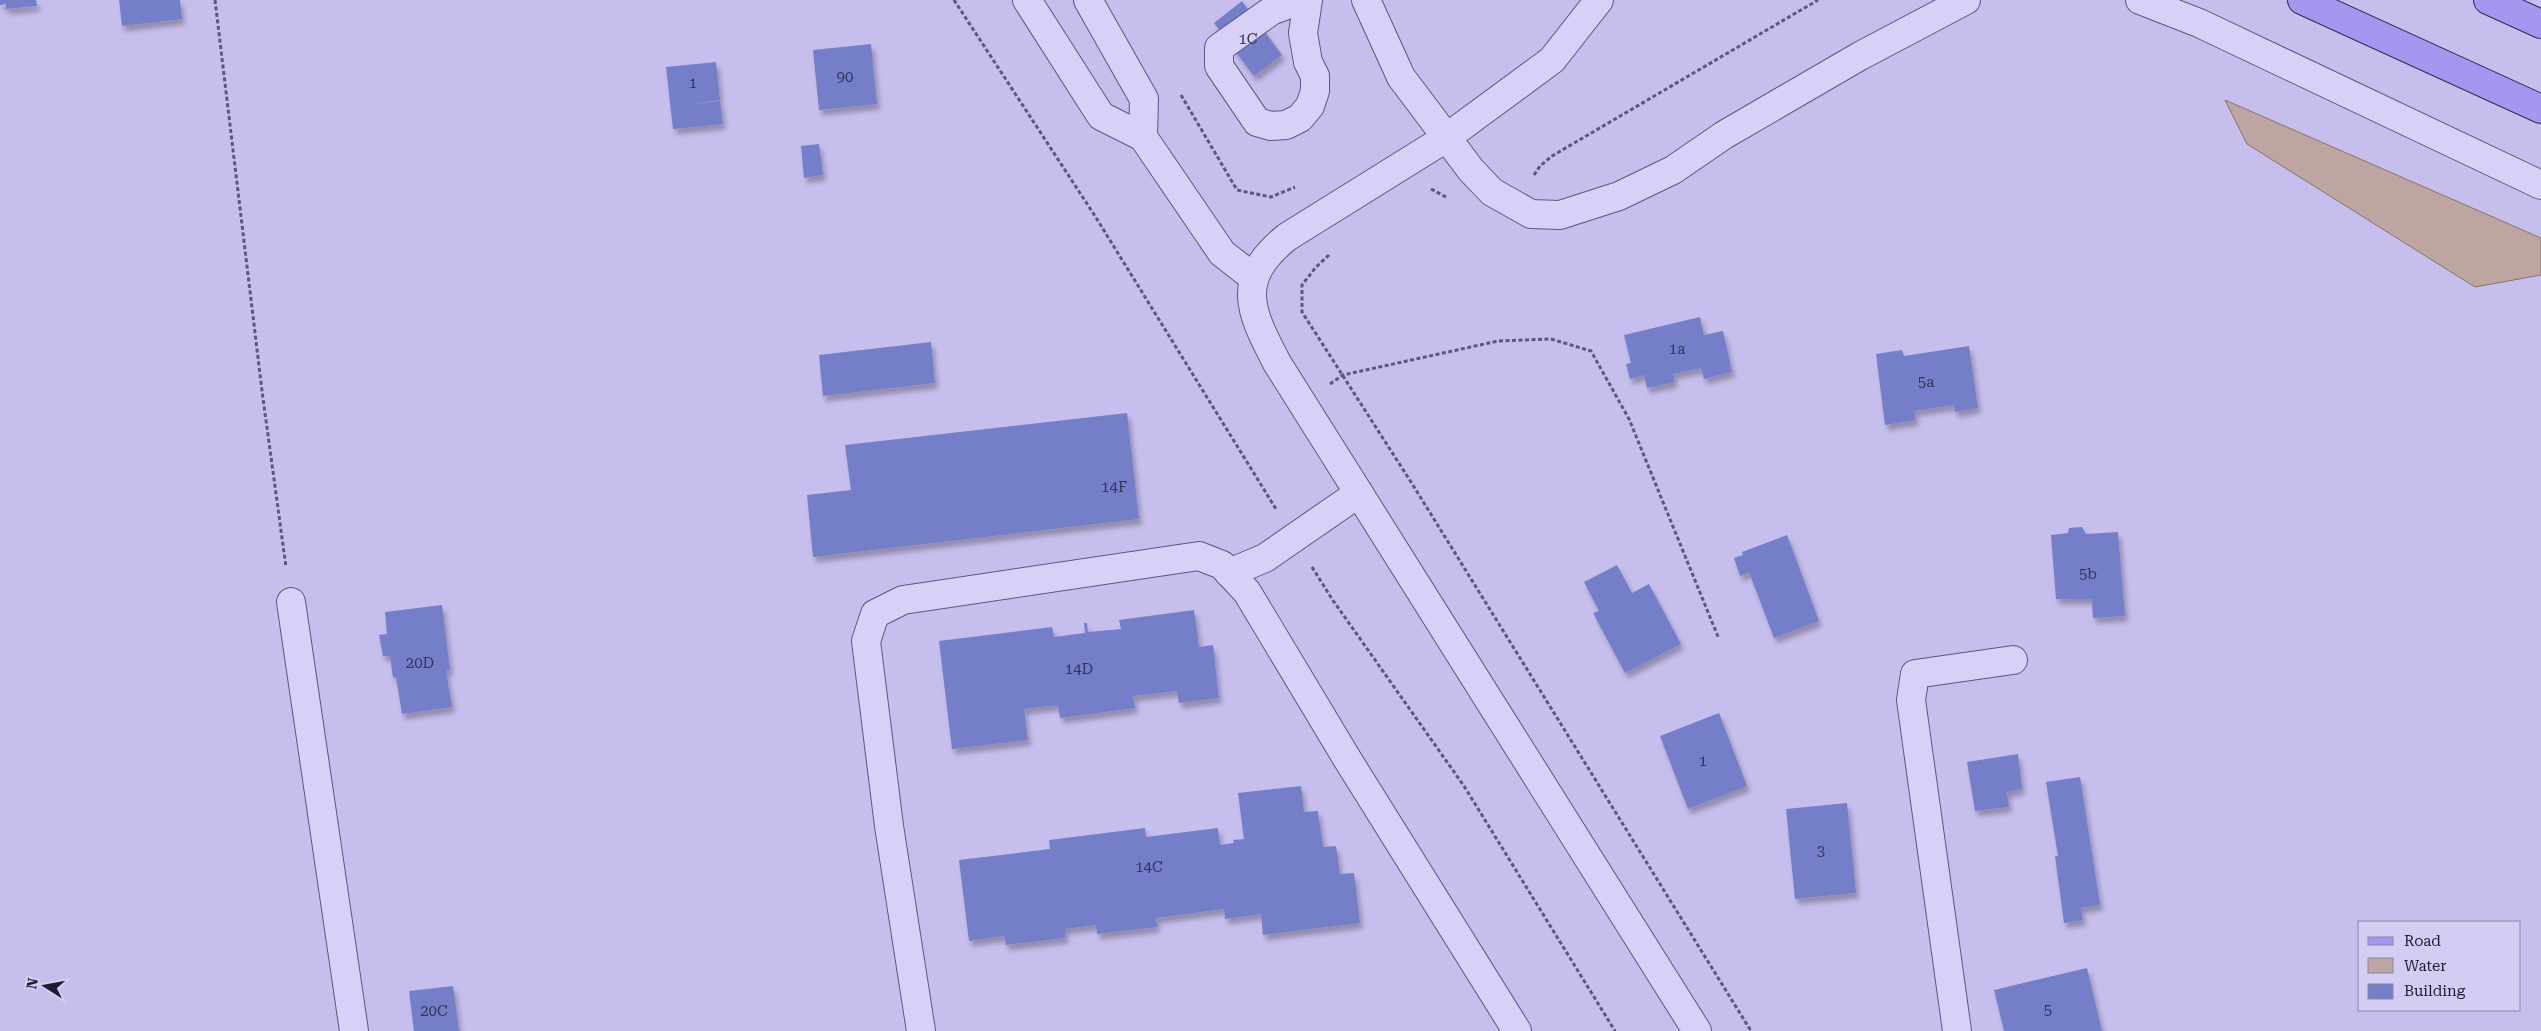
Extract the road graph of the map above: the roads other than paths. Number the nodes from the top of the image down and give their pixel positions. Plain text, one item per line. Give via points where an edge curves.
1 (1027, 0) edge
2 (1088, 0) edge
3 (1300, 0) edge
4 (1308, 0) edge
5 (1366, 0) edge
6 (1599, 0) edge
7 (1966, 0) edge
8 (2140, 0) edge
9 (2302, 0) edge
10 (2488, 0) edge
11 (2541, 24) edge
12 (2541, 109) edge
13 (1143, 137) junction
14 (1446, 138) junction
15 (2541, 185) edge
16 (1254, 278) junction
17 (1359, 493) junction
18 (1229, 573) junction
19 (291, 602) road end
20 (2013, 660) dead end
21 (354, 1031) edge
22 (921, 1031) edge
23 (1517, 1031) edge
24 (1697, 1031) edge
25 (1957, 1031) edge

1 - 13 street via 1101,116
2 - 13 street via 1144,100
3 - 4 street via 1271,11 1219,48 1219,66 1257,122 1271,126 1286,125 1300,118 1310,106 1315,91 1314,76 1303,33
5 - 14 street via 1401,77
6 - 14 street via 1552,60
7 - 14 street via 1860,56 1724,135 1673,170 1619,196 1560,215 1531,214 1492,192
8 - 15 street via 2198,23
9 - 12 main road
10 - 11 main road
13 - 16 street via 1222,253
14 - 16 street via 1268,252
16 - 17 street via 1252,300 1256,322 1277,363
17 - 18 street via 1265,558
17 - 24 street
18 - 22 street via 1222,565 1199,556 903,600 874,614 866,641 889,826
18 - 23 street via 1247,592
19 - 21 street
20 - 25 street via 1916,674 1910,700

